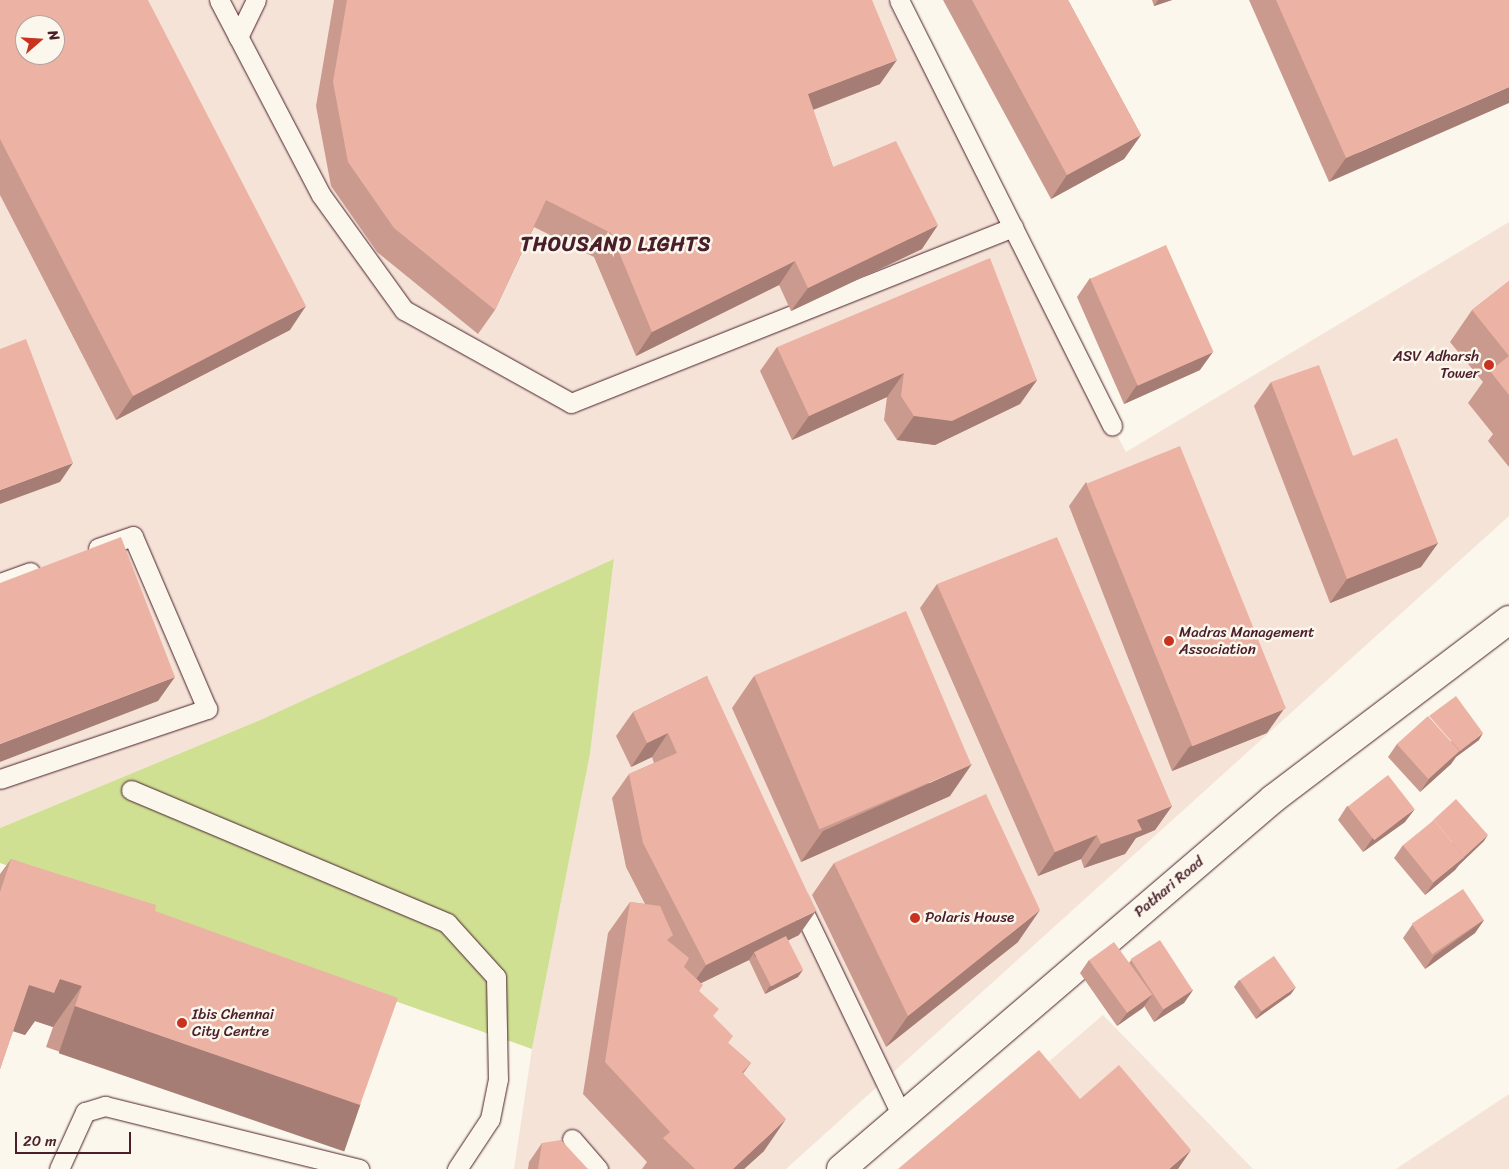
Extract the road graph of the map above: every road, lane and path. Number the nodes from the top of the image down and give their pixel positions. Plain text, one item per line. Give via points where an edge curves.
1 (219, 0) edge
2 (256, 0) edge
3 (900, 0) edge
4 (238, 36) junction
5 (1013, 227) junction
6 (1112, 426) dead end
7 (80, 555) edge
8 (53, 564) edge
9 (0, 583) edge
10 (1509, 620) edge
11 (0, 779) edge
12 (131, 790) dead end
13 (789, 882) edge
14 (901, 1114) junction
15 (572, 1139) dead end
16 (59, 1169) edge
17 (359, 1169) edge
18 (457, 1169) edge
19 (598, 1169) edge
20 (842, 1169) edge

1 - 4 lane
2 - 4 lane
3 - 5 lane
4 - 5 lane via 321,195 404,310 571,403
5 - 6 lane
7 - 11 lane via 133,536 207,709
8 - 9 lane
10 - 14 street, Pathari Road via 1273,799
12 - 18 lane via 447,924 496,977 498,1079 490,1119
13 - 14 lane
14 - 20 street, Pathari Road
15 - 19 lane
16 - 17 lane via 86,1112 105,1106

